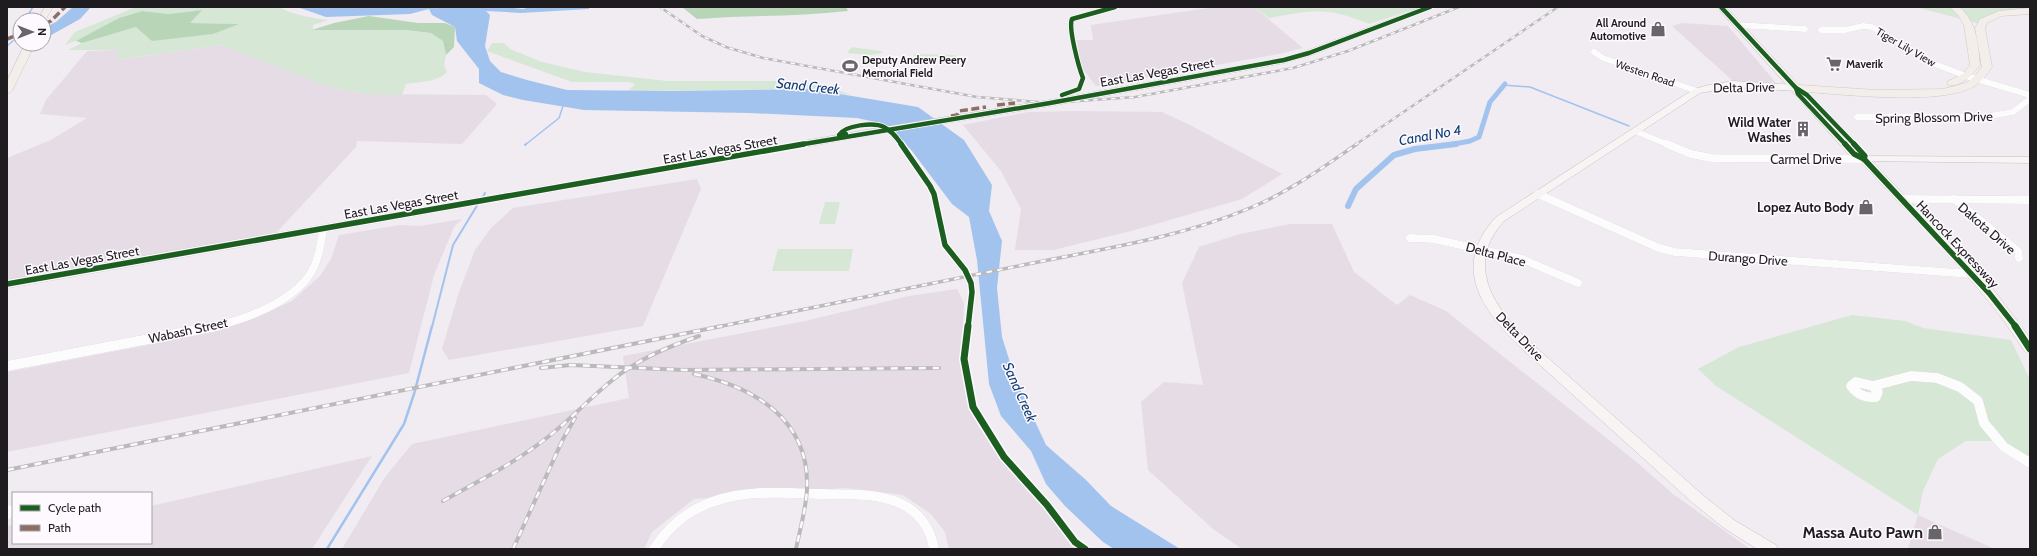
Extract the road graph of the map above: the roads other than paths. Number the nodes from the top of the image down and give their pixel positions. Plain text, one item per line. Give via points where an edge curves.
1 (1430, 7) edge
2 (1721, 7) edge
3 (1954, 7) edge
4 (2030, 11) edge
5 (1737, 25) junction
6 (1806, 29) dead end
7 (1821, 30) dead end
8 (1973, 47) junction
9 (26, 52) edge
10 (1594, 52) dead end
11 (1986, 55) junction
12 (1966, 76) junction
13 (1978, 80) junction
14 (1796, 88) junction
15 (7, 91) edge
16 (1697, 91) junction
17 (1897, 93) junction
18 (2030, 96) edge
19 (2030, 99) edge
20 (1857, 117) dead end
21 (1635, 132) junction
22 (1864, 159) junction
23 (2030, 160) edge
24 (1538, 194) junction
25 (1901, 199) junction
26 (1954, 200) junction
27 (2030, 200) edge
28 (324, 229) junction
29 (1410, 238) dead end
30 (1479, 249) junction
31 (2019, 258) dead end
32 (1971, 274) junction
33 (1578, 283) dead end
34 (7, 284) edge
35 (2030, 349) edge
36 (7, 366) edge
37 (1873, 386) dead end
38 (2030, 463) edge
39 (654, 549) edge
40 (934, 549) edge
41 (1770, 549) edge

1 - 28 street, East Las Vegas Street via 1297,57 1050,103
2 - 5 main road, Hancock Expressway
3 - 8 main road via 1966,18
4 - 11 main road via 1999,14 1983,21 1980,28
5 - 6 street
5 - 14 main road, Hancock Expressway
7 - 12 street, Tiger Lily View via 1872,27 1935,64
8 - 11 main road
8 - 12 main road via 1975,65
9 - 15 main road
10 - 16 street, Westen Road via 1602,58
11 - 13 main road via 1987,67
12 - 13 street, Tiger Lily View
12 - 17 main road via 1943,85
13 - 17 main road via 1948,92 1914,95
13 - 18 street, Tiger Lily View
14 - 16 street, Delta Drive via 1729,85
14 - 17 main road
14 - 22 main road, Hancock Expressway via 1798,94 1850,150
16 - 21 street, Delta Drive
19 - 20 street, Spring Blossom Drive via 2013,112 1984,117
21 - 22 street, Carmel Drive via 1691,154 1712,158
21 - 24 street, Delta Drive
22 - 23 street, Carmel Drive
22 - 25 main road, Hancock Expressway
24 - 30 street, Delta Drive via 1500,219 1485,236
24 - 32 street, Durango Drive via 1659,248 1675,252
25 - 26 street
25 - 32 main road, Hancock Expressway
26 - 27 street
26 - 31 street, Dakota Drive via 2018,251
28 - 34 street, East Las Vegas Street
28 - 36 street, Wabash Street via 317,258 308,277 287,295 252,314 206,328
29 - 30 street, Delta Place via 1434,239
30 - 33 street, Delta Place via 1522,259
30 - 41 street, Delta Drive via 1478,262 1483,286 1493,307 1514,333 1699,500 1729,524
32 - 35 main road, Hancock Expressway via 2004,311
37 - 38 street via 1911,376 1937,378 1960,387 1978,402 1984,423 2004,447
39 - 40 street via 664,534 690,512 713,501 752,494 869,495 899,504 914,513 926,525

